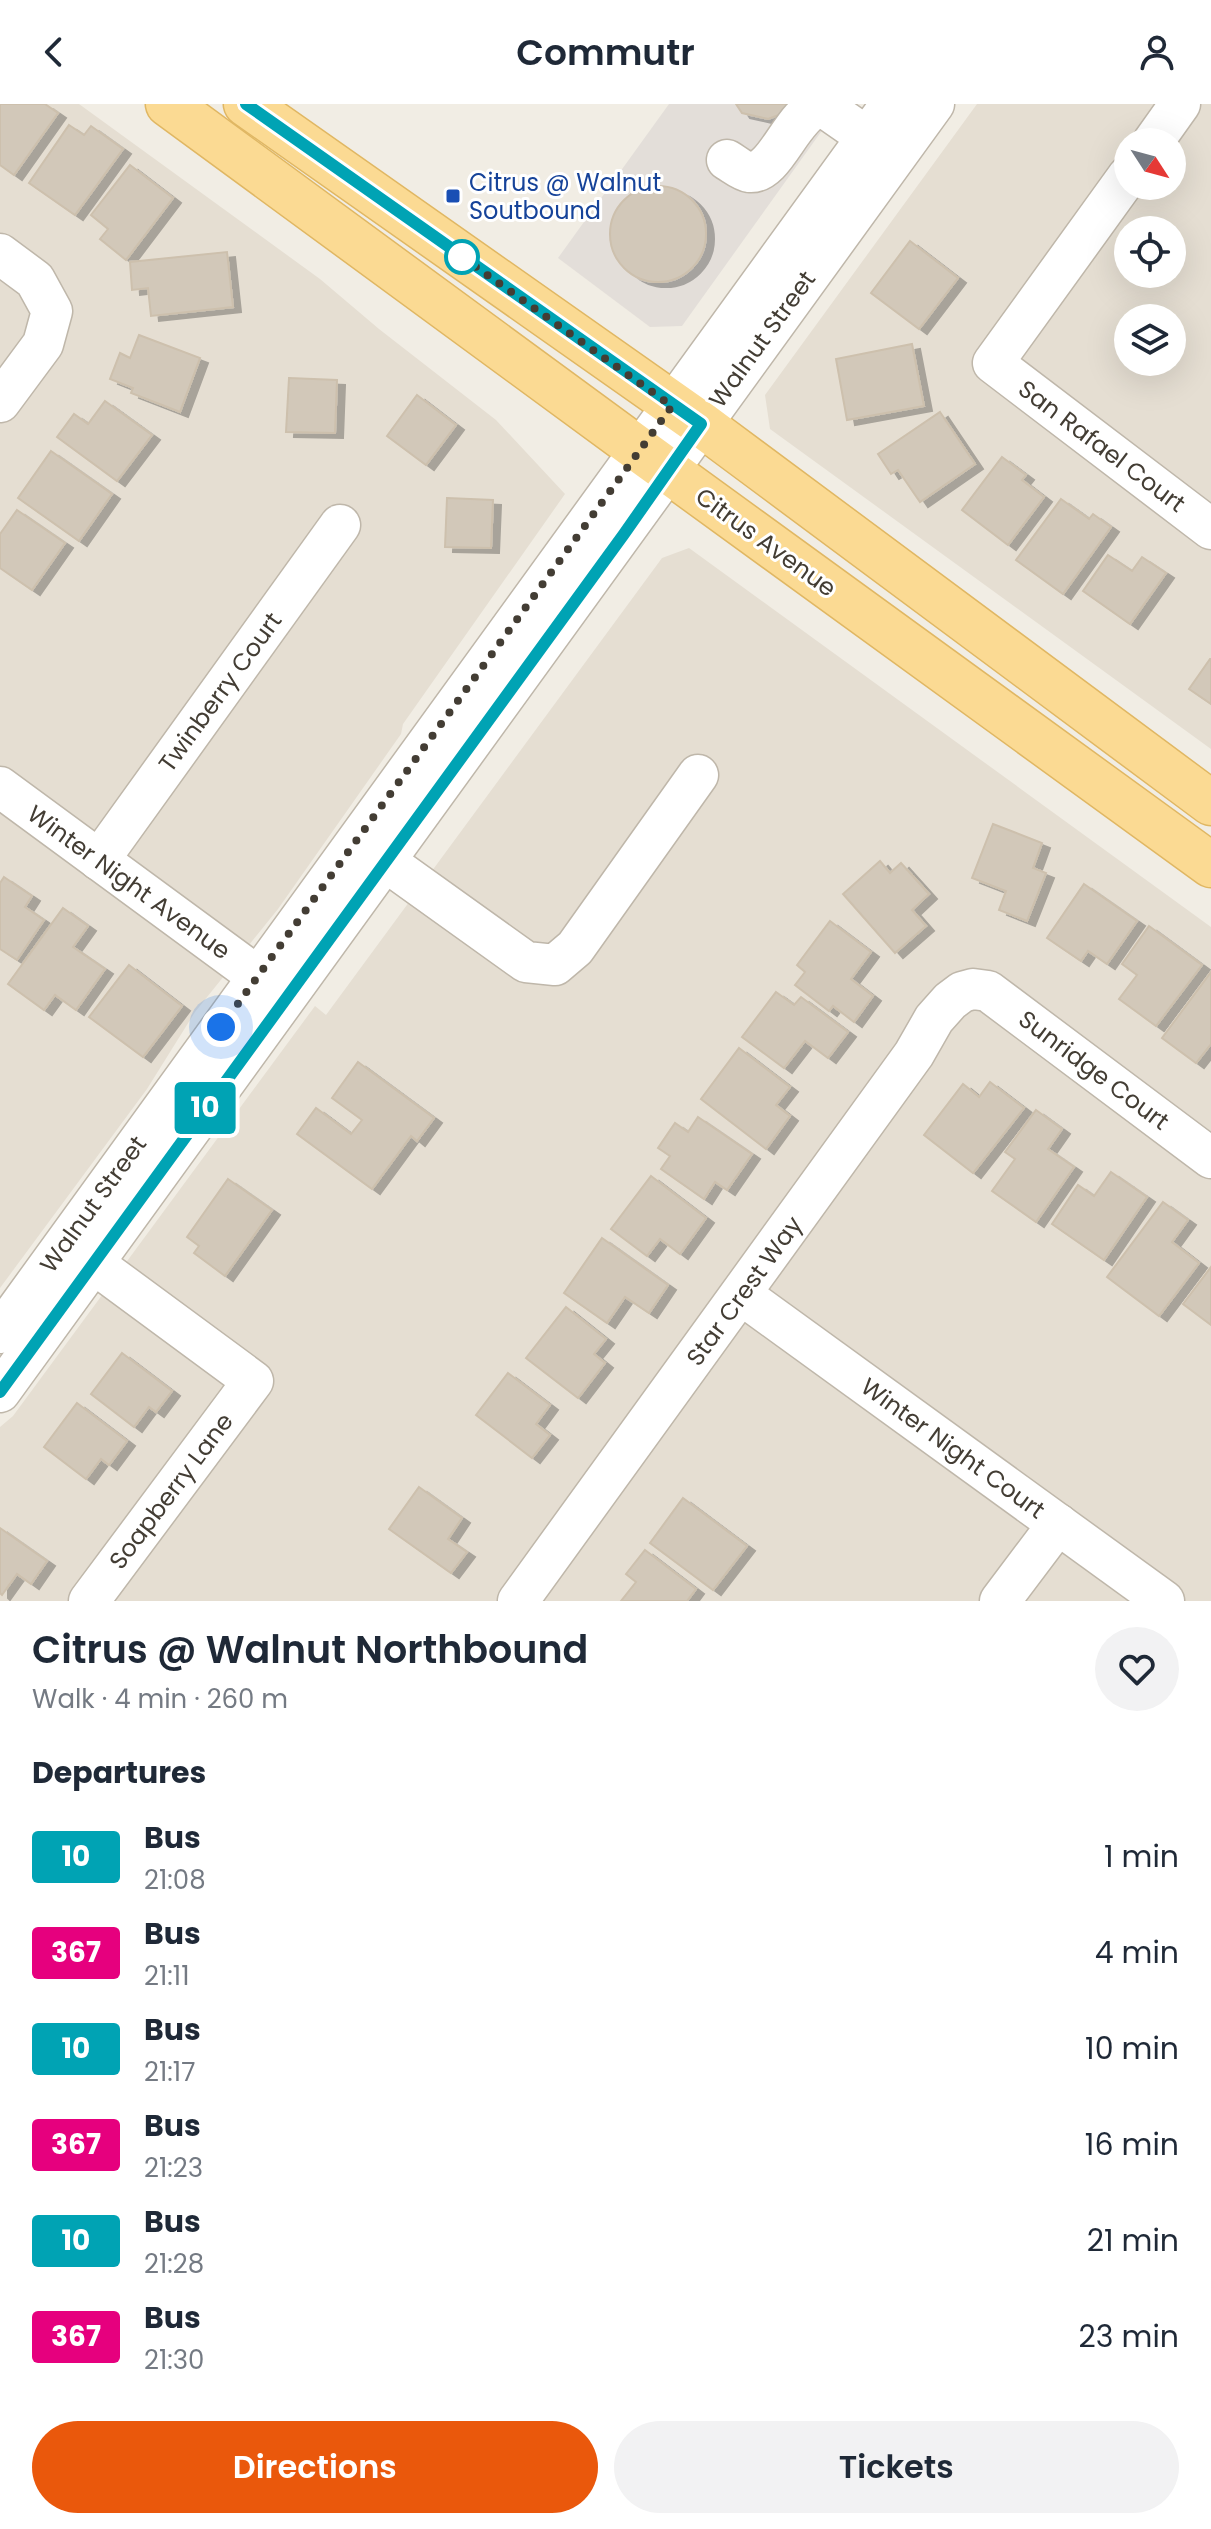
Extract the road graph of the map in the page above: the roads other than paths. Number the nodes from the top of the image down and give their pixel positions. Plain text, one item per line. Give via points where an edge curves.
1 (168, 104) edge
2 (246, 104) edge
3 (891, 104) edge
4 (934, 104) edge
5 (1180, 104) edge
6 (812, 106) edge
7 (1163, 128) edge
8 (867, 137) junction
9 (727, 160) dead end
10 (1114, 195) edge
11 (0, 254) edge
12 (0, 402) edge
13 (686, 415) junction
14 (655, 461) junction
15 (340, 525) dead end
16 (1211, 529) edge
17 (698, 775) dead end
18 (0, 787) edge
19 (1211, 803) edge
20 (99, 860) junction
21 (385, 861) junction
22 (1211, 865) edge
23 (257, 976) junction
24 (973, 989) joint
25 (1211, 1158) edge
26 (93, 1263) junction
27 (742, 1295) junction
28 (0, 1333) edge
29 (0, 1392) edge
30 (1058, 1524) junction
31 (89, 1601) edge
32 (518, 1601) edge
33 (1000, 1601) edge
34 (1164, 1601) edge

1 - 14 main road, Citrus Avenue
2 - 13 main road
3 - 8 street, Walnut Street
4 - 13 street, Walnut Street
5 - 7 street
6 - 8 street via 821,105
6 - 9 street via 760,171 747,172
8 - 13 street, Walnut Street
10 - 16 street, San Rafael Court via 993,363
11 - 12 street via 35,280 52,311 43,344
13 - 14 street, Walnut Street
13 - 19 main road
14 - 21 street, Walnut Street
14 - 22 main road, Citrus Avenue
14 - 23 street, Walnut Street
15 - 20 street, Twinberry Court
17 - 21 street via 575,948 555,965 526,962
18 - 20 street, Winter Night Avenue
20 - 23 street, Winter Night Avenue
21 - 26 street, Walnut Street
23 - 28 street, Walnut Street
24 - 25 street, Sunridge Court via 998,997
24 - 27 street, Star Crest Way via 962,992 934,1019
26 - 29 street, Walnut Street
26 - 31 street, Soapberry Lane via 253,1381
27 - 30 street, Winter Night Court
27 - 32 street, Star Crest Way
30 - 33 street
30 - 34 street, Winter Night Court

